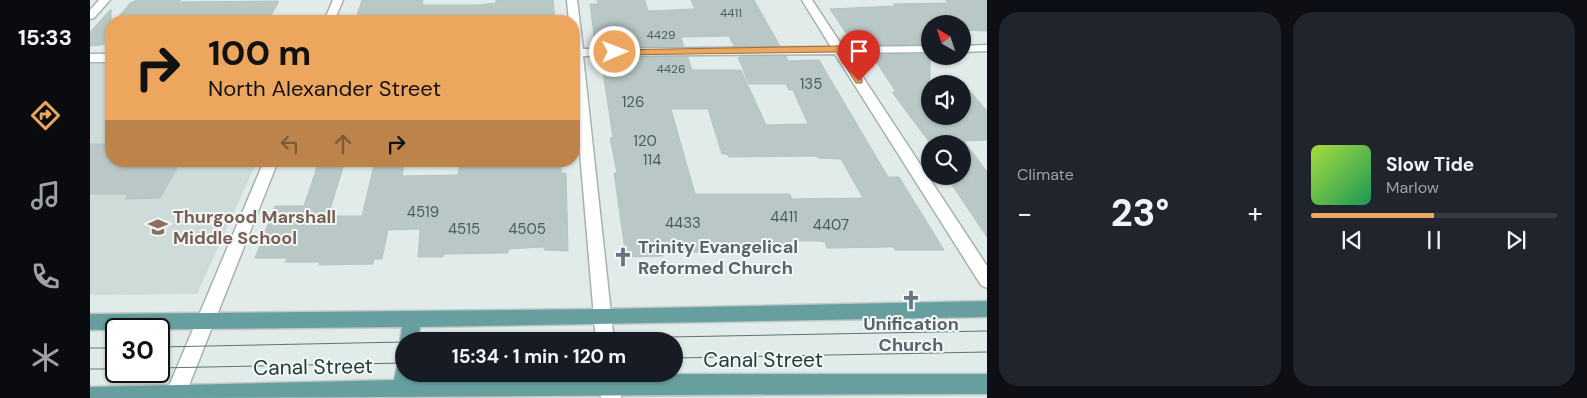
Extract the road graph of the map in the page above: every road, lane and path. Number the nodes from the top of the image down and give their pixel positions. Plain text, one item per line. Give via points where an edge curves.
1 (105, 0) edge
2 (338, 0) edge
3 (572, 0) edge
4 (807, 0) edge
5 (332, 15) edge
6 (573, 15) edge
7 (90, 16) edge
8 (987, 48) edge
9 (838, 49) junction
10 (921, 49) edge
11 (971, 49) edge
12 (580, 53) edge
13 (90, 58) edge
14 (105, 58) edge
15 (580, 93) edge
16 (269, 167) edge
17 (987, 280) edge
18 (987, 309) edge
19 (602, 316) junction
20 (412, 318) junction
21 (207, 320) junction
22 (90, 322) edge
23 (410, 332) edge
24 (604, 332) edge
25 (395, 382) edge
26 (454, 382) edge
27 (987, 384) edge
28 (609, 385) edge
29 (174, 396) edge
30 (90, 397) edge

1 - 7 street
2 - 5 street
3 - 6 street
4 - 9 street
8 - 11 street
9 - 10 street
9 - 12 street
9 - 17 street
13 - 14 street
15 - 19 street
16 - 21 street
18 - 19 main road
19 - 20 main road
19 - 24 street
20 - 21 main road
20 - 23 main road
21 - 22 main road
21 - 29 street
25 - 29 main road, Canal Street
26 - 28 main road, Canal Street
27 - 28 main road, Canal Street
29 - 30 main road, Canal Street

